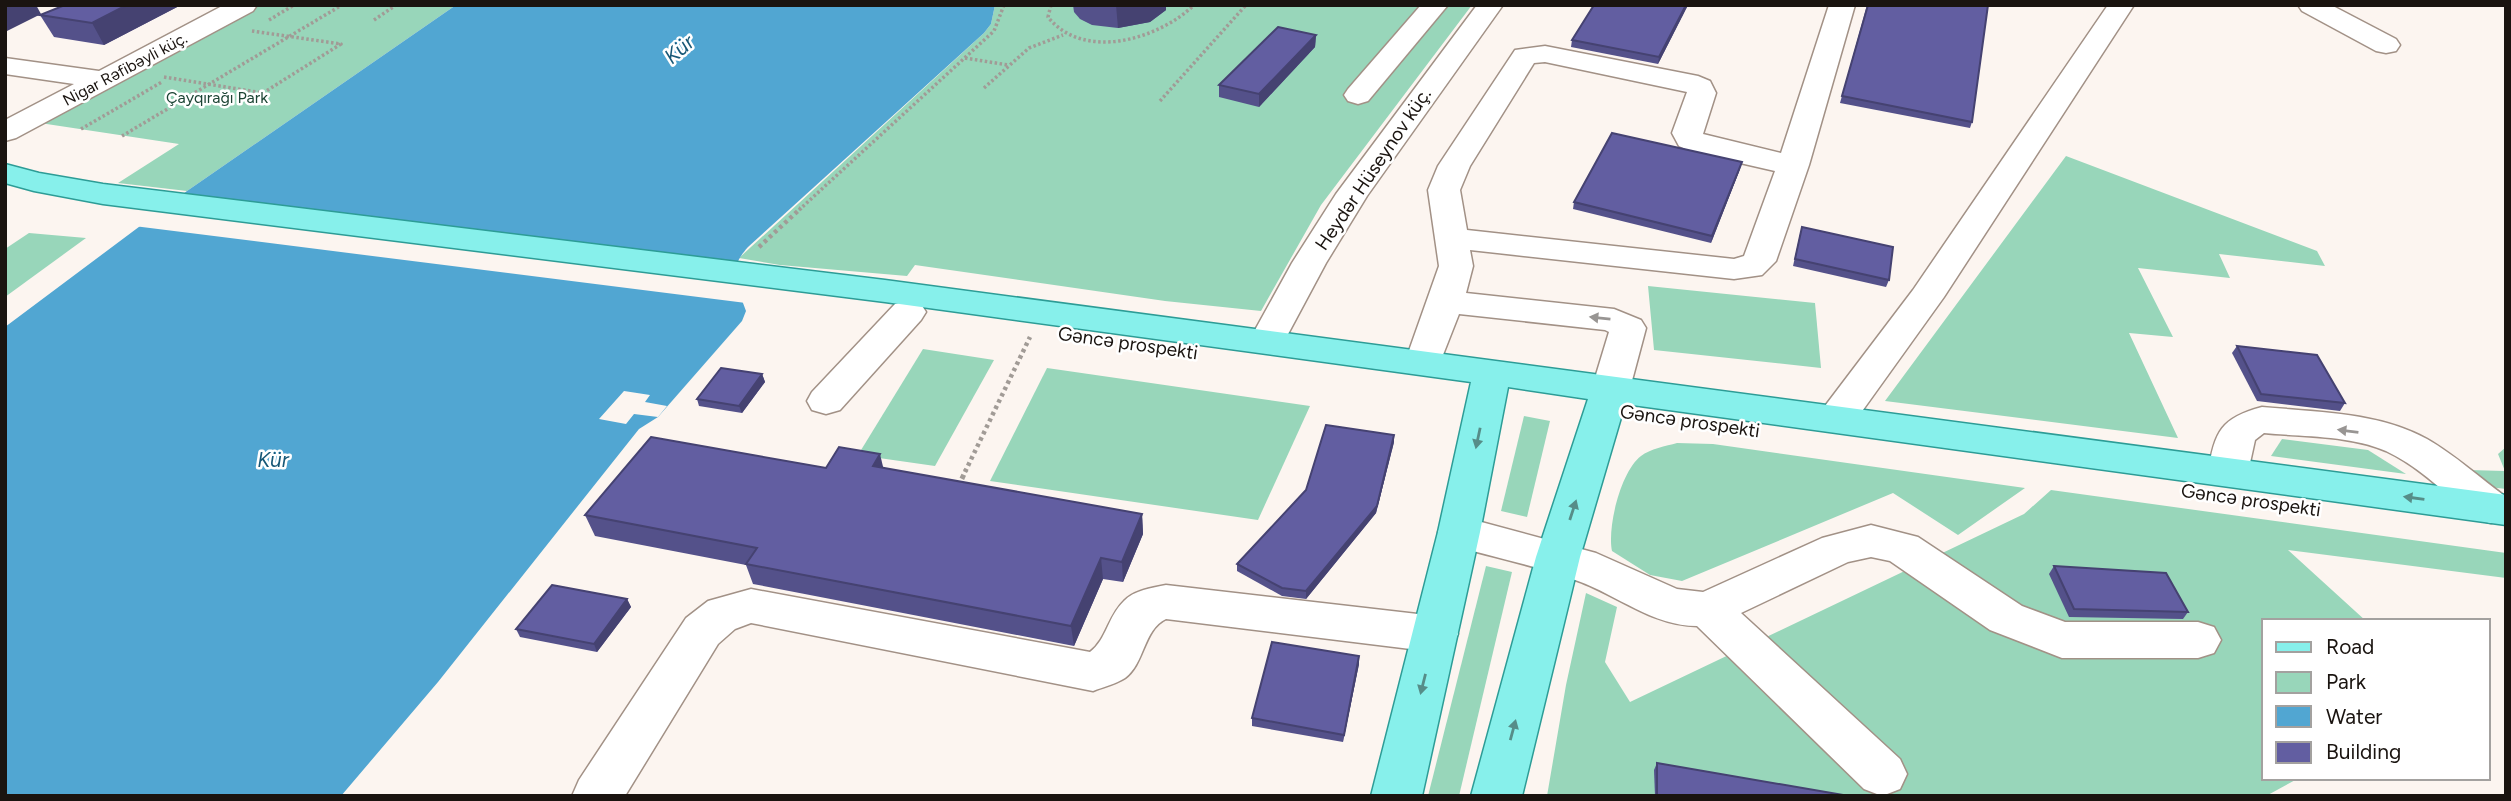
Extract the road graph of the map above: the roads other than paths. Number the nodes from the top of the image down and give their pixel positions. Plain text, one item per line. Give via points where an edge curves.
1 (1435, 5) edge
2 (1842, 5) edge
3 (2121, 5) edge
4 (2311, 5) edge
5 (1483, 7) edge
6 (247, 18) edge
7 (2386, 45) dead end
8 (5, 66) edge
9 (106, 80) junction
10 (1358, 95) dead end
11 (5, 132) edge
12 (1793, 165) junction
13 (5, 173) edge
14 (93, 200) junction
15 (5, 203) edge
16 (1452, 238) junction
17 (1446, 302) junction
18 (889, 304) junction
19 (1267, 341) junction
20 (1424, 362) junction
21 (1490, 382) junction
22 (1608, 398) junction
23 (826, 401) dead end
24 (1836, 419) junction
25 (2228, 472) junction
26 (2501, 518) edge
27 (1459, 532) junction
28 (1558, 558) junction
29 (1708, 609) junction
30 (1435, 634) junction
31 (2199, 640) dead end
32 (1882, 774) dead end
33 (597, 796) edge
34 (1396, 796) edge
35 (1496, 796) edge

1 - 10 street
2 - 12 street
3 - 24 street via 1926,296
4 - 7 street
5 - 19 street, Heydər Hüseynov küç. via 1352,194
6 - 9 street, Nigar Rəfibəyli küç.
8 - 9 street
9 - 11 street, Nigar Rəfibəyli küç.
12 - 16 street via 1759,261 1750,268
12 - 16 street via 1690,140 1687,133 1702,93 1700,87 1533,53 1525,56 1454,166 1444,190
13 - 14 main road
14 - 15 main road
14 - 18 main road
16 - 17 street via 1456,265
17 - 20 street
22 -> 17 street via 1628,328 1623,323
18 - 19 main road, Gəncə prospekti
18 - 21 main road, Gəncə prospekti via 1034,330
18 - 23 street
19 - 20 main road, Gəncə prospekti
20 - 21 main road, Gəncə prospekti
21 - 22 main road, Gəncə prospekti
21 -> 27 main road
22 - 24 main road, Gəncə prospekti
22 - 26 main road, Gəncə prospekti
28 -> 22 main road
24 - 25 main road, Gəncə prospekti
26 -> 25 main road, Gəncə prospekti
26 -> 25 street via 2429,460 2381,435 2262,420 2247,423 2235,436
27 - 28 street
27 - 30 main road
28 - 29 street via 1601,572 1665,604 1686,610
35 -> 28 main road
29 - 31 street via 1837,549 1871,541 1903,548 2006,618 2062,640
29 - 32 street
30 - 33 street via 1166,602 1150,604 1137,614 1120,656 1093,672 751,606 730,609 702,631
30 -> 34 main road

